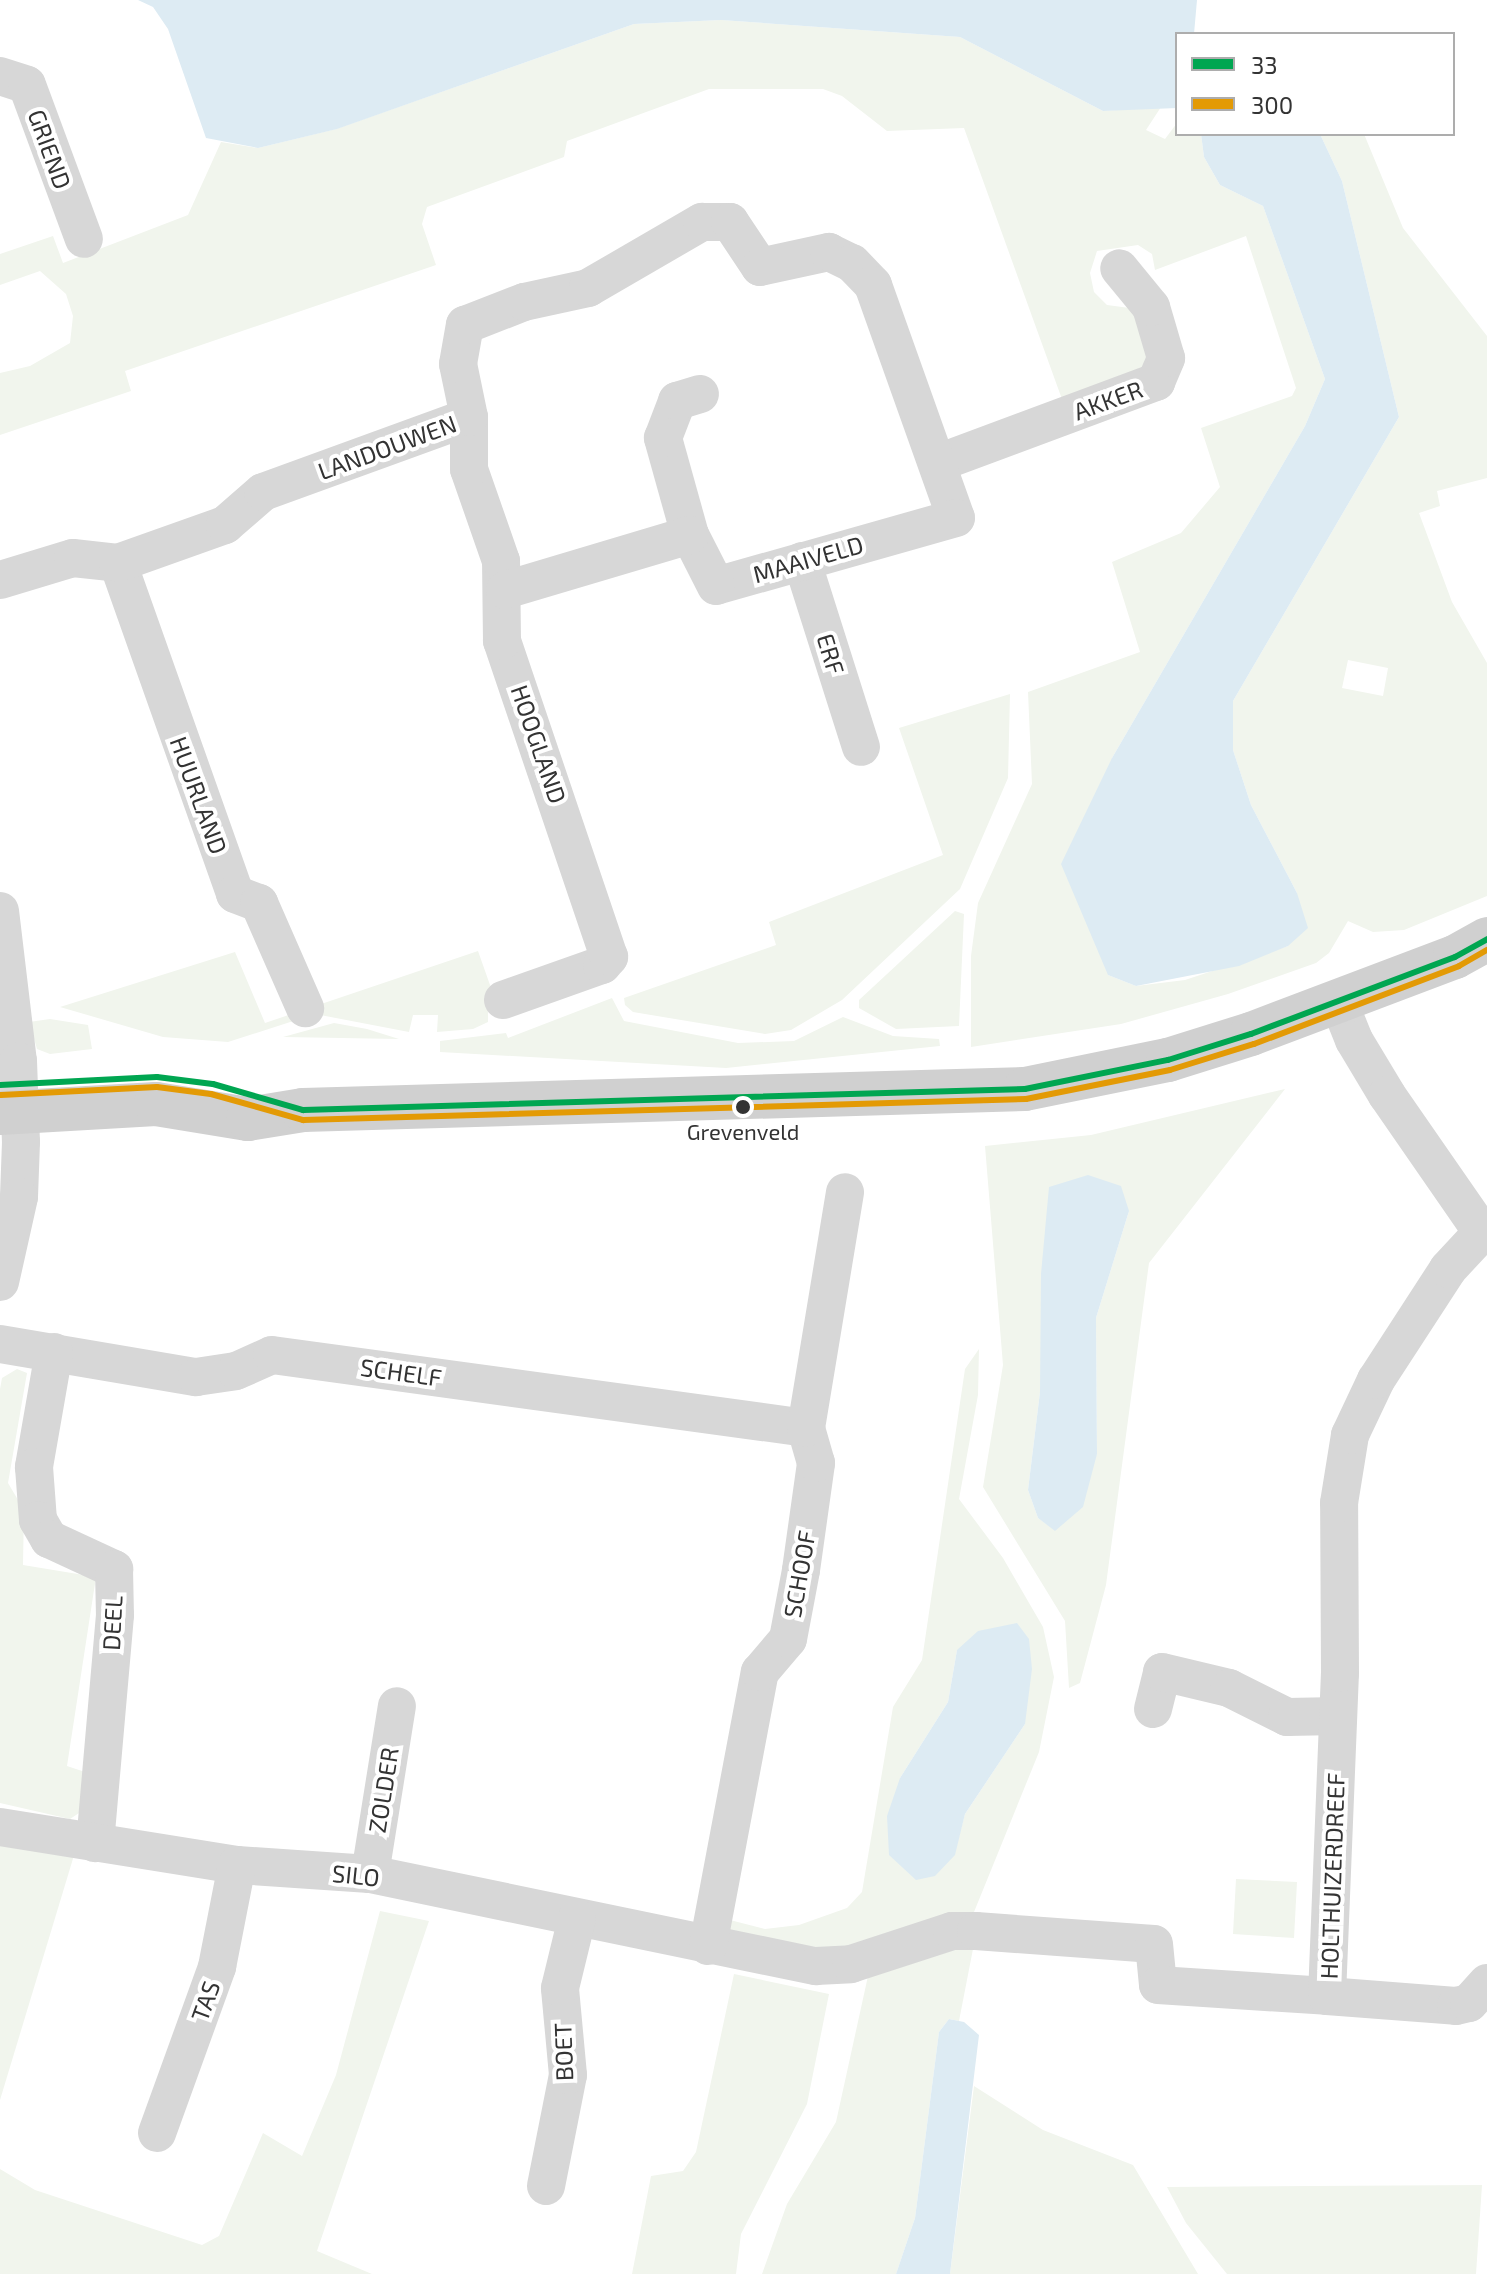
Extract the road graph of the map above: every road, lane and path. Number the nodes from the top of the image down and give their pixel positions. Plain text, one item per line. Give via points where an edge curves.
1 (0, 76) edge
2 (84, 239) dead end
3 (1119, 268) dead end
4 (700, 394) dead end
5 (469, 417) junction
6 (938, 463) junction
7 (956, 518) joint
8 (690, 535) junction
9 (802, 561) junction
10 (118, 563) junction
11 (0, 580) edge
12 (505, 590) junction
13 (861, 747) dead end
14 (0, 911) edge
15 (1487, 939) edge
16 (503, 1000) dead end
17 (1338, 1000) junction
18 (305, 1008) dead end
19 (10, 1098) edge
20 (845, 1192) dead end
21 (1484, 1229) edge
22 (0, 1282) edge
23 (0, 1344) edge
24 (54, 1352) junction
25 (806, 1428) junction
26 (397, 1706) dead end
27 (1153, 1709) dead end
28 (1338, 1716) junction
29 (0, 1827) edge
30 (95, 1843) junction
31 (237, 1865) junction
32 (370, 1874) junction
33 (577, 1918) junction
34 (708, 1946) junction
35 (1487, 1983) edge
36 (1327, 1996) junction
37 (157, 2133) dead end
38 (546, 2186) dead end

1 - 2 street, GRIEND via 27,85
3 - 6 street, AKKER via 1151,307 1166,358 1156,382
4 - 8 street, MAAIVELD via 677,401 663,438
5 - 6 street, LANDOUWEN via 458,364 465,325 524,302 588,288 702,222 730,222 760,267 829,252 852,263 873,285
5 - 10 street, LANDOUWEN via 263,492 225,525
5 - 12 street, HOOGLAND via 469,469 501,561
6 - 7 street, LANDOUWEN
7 - 9 street, MAAIVELD
8 - 9 street, MAAIVELD via 716,586
8 - 12 street
9 - 13 street, ERF
10 - 11 street, LANDOUWEN via 73,558
10 - 18 street, HUURLAND via 235,894 259,903
12 - 16 street, HOOGLAND via 502,641 609,957 602,965
14 - 19 street
15 - 17 street via 1455,957
17 - 19 street via 1168,1060 1025,1089 303,1110 213,1084 157,1077
17 - 21 street, HOLTHUIZERDREEF via 1354,1040 1387,1095
19 - 22 street via 19,1197
20 - 25 street, SCHOOF
21 - 28 street, HOLTHUIZERDREEF via 1448,1269 1376,1380 1350,1435 1339,1503
23 - 24 street, SCHELF
24 - 25 street, SCHELF via 196,1377 236,1371 272,1355
24 - 30 street, DEEL via 34,1467 38,1520 49,1539 114,1569
25 - 34 street, SCHOOF via 816,1463 788,1639 760,1672
26 - 32 street, ZOLDER
27 - 28 street via 1162,1672 1229,1688 1287,1717
28 - 36 street, HOLTHUIZERDREEF
29 - 30 street, SILO
30 - 31 street, SILO
31 - 32 street, SILO
31 - 37 street, TAS via 217,1967
32 - 33 street, SILO
33 - 34 street, SILO
33 - 38 street, BOET via 560,1988 568,2075
34 - 36 street, HOLTHUIZERDREEF via 816,1966 851,1964 952,1931 1154,1944 1158,1985
35 - 36 street via 1469,2003 1456,2006

